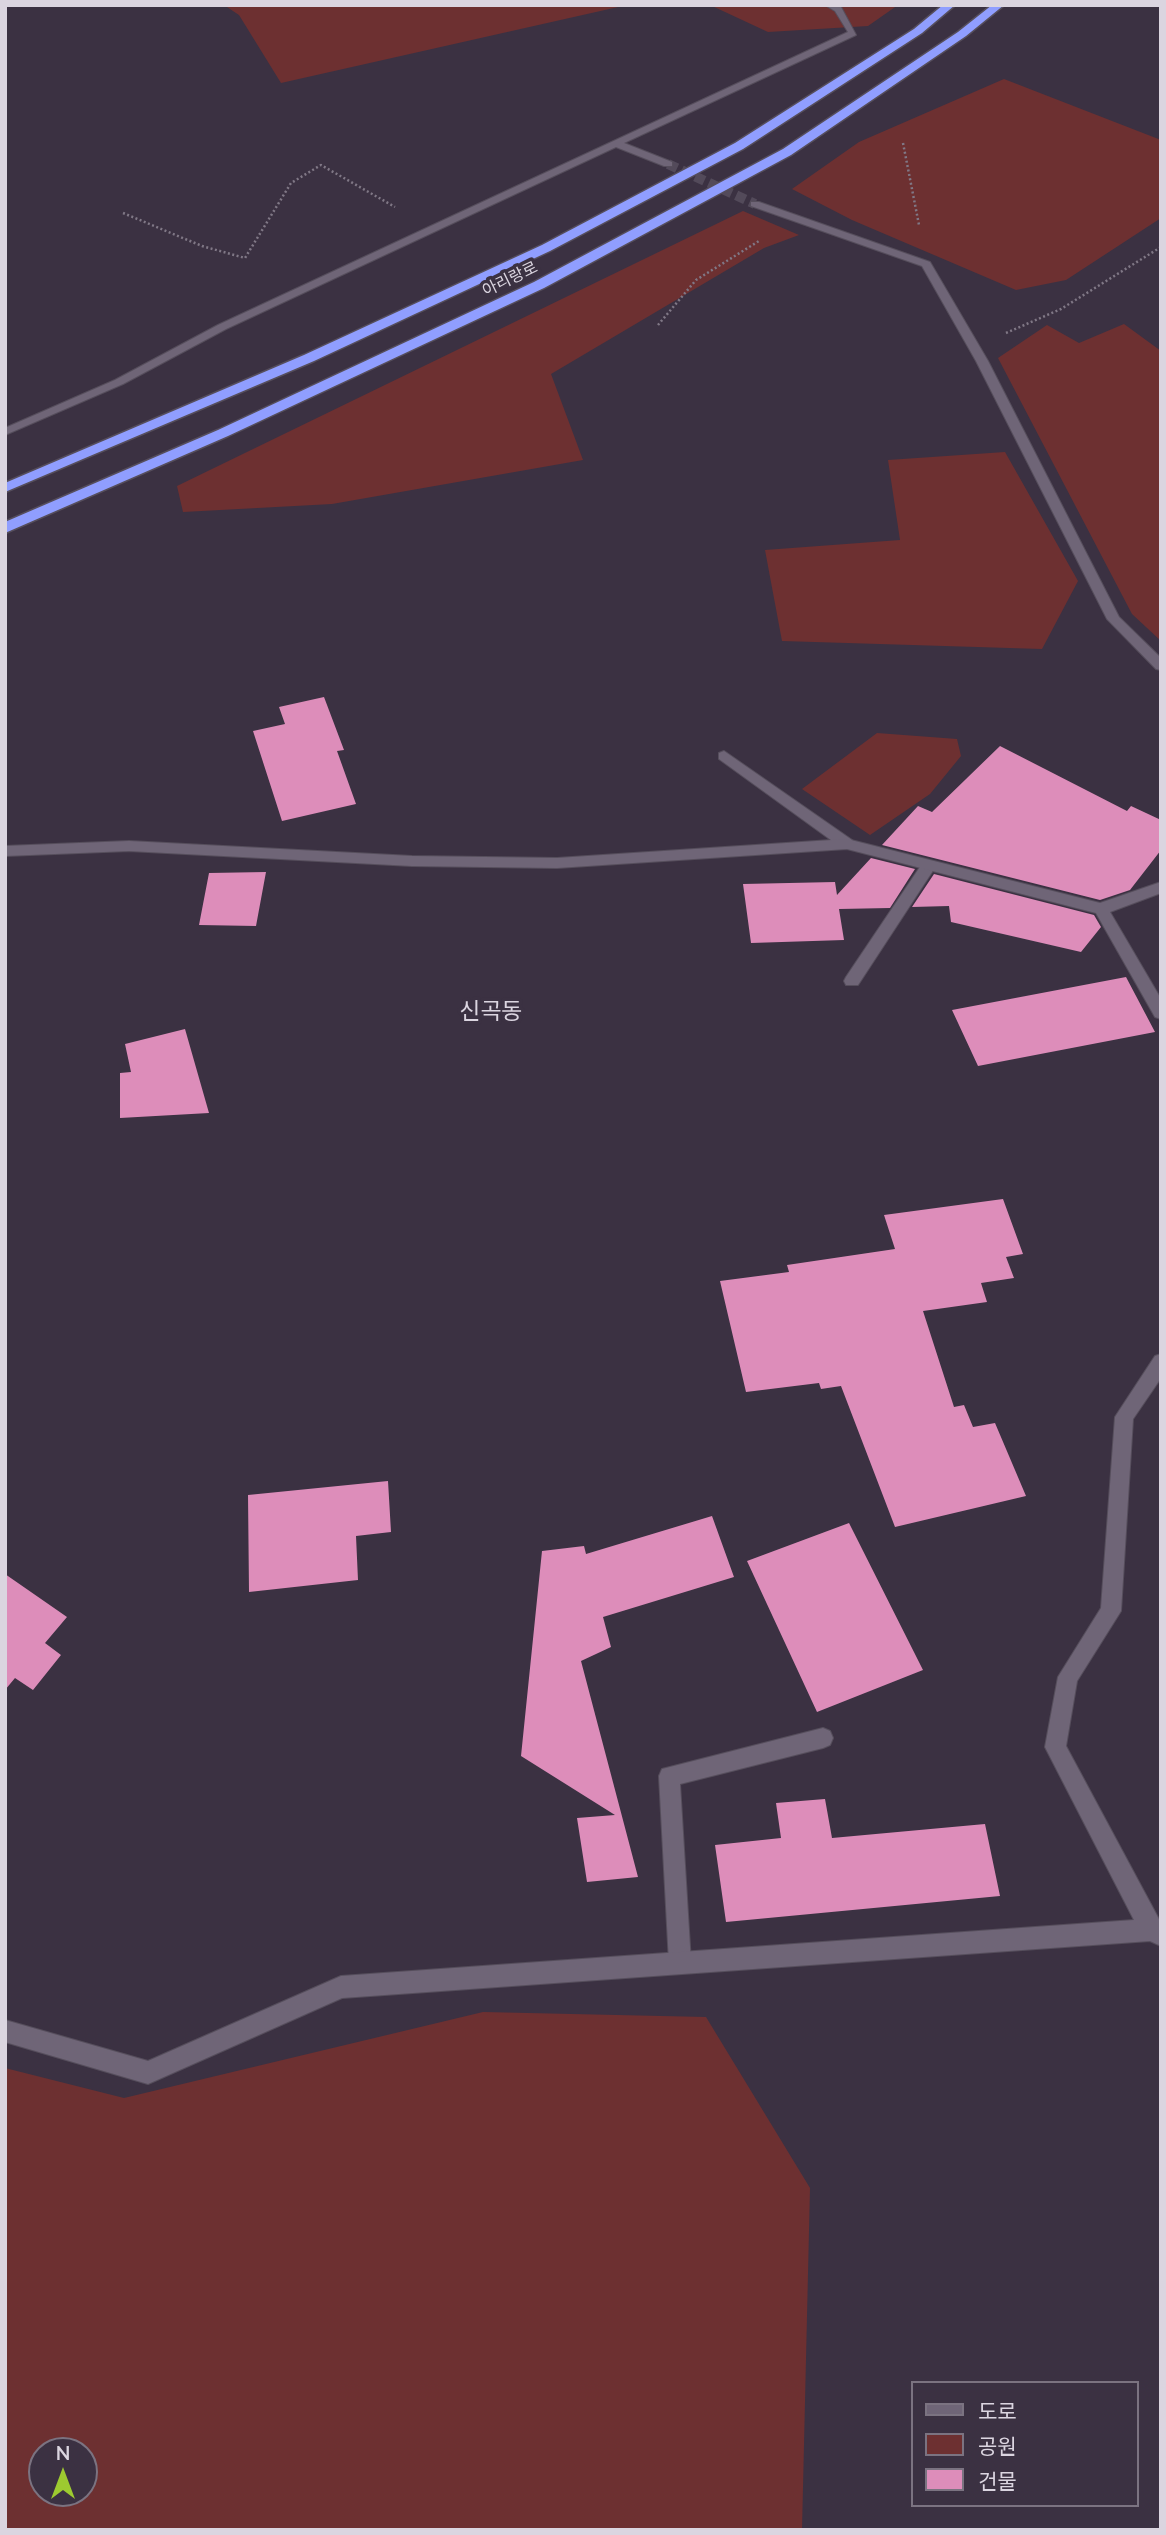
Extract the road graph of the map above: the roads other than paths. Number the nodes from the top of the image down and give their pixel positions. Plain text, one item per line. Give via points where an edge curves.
1 (829, 5) edge
2 (950, 5) edge
3 (999, 5) edge
4 (616, 143) junction
5 (668, 164) tunnel mouth
6 (755, 204) tunnel mouth
7 (5, 432) edge
8 (5, 488) edge
9 (5, 528) edge
10 (1161, 666) edge
11 (724, 756) dead end
12 (847, 844) junction
13 (5, 851) edge
14 (929, 865) junction
15 (1161, 887) edge
16 (1101, 909) junction
17 (852, 981) dead end
18 (1161, 1013) edge
19 (1161, 1362) edge
20 (824, 1738) dead end
21 (1156, 1932) edge
22 (680, 1963) junction
23 (5, 2031) edge

1 - 4 street via 838,9 853,33
2 - 8 highway, 아리랑로 via 918,31 738,146 546,248 309,358
3 - 9 highway, 아리랑로 via 787,152 539,285 223,433
4 - 5 street
4 - 7 street
6 - 10 street via 926,264 1114,619
11 - 12 street
12 - 13 street via 557,863 412,861 129,846
12 - 14 street
14 - 16 street
14 - 17 street
15 - 16 street
16 - 18 street
19 - 21 street via 1124,1417 1111,1611 1068,1677 1055,1747
20 - 22 street via 669,1776
21 - 22 street
22 - 23 street via 341,1987 148,2073

